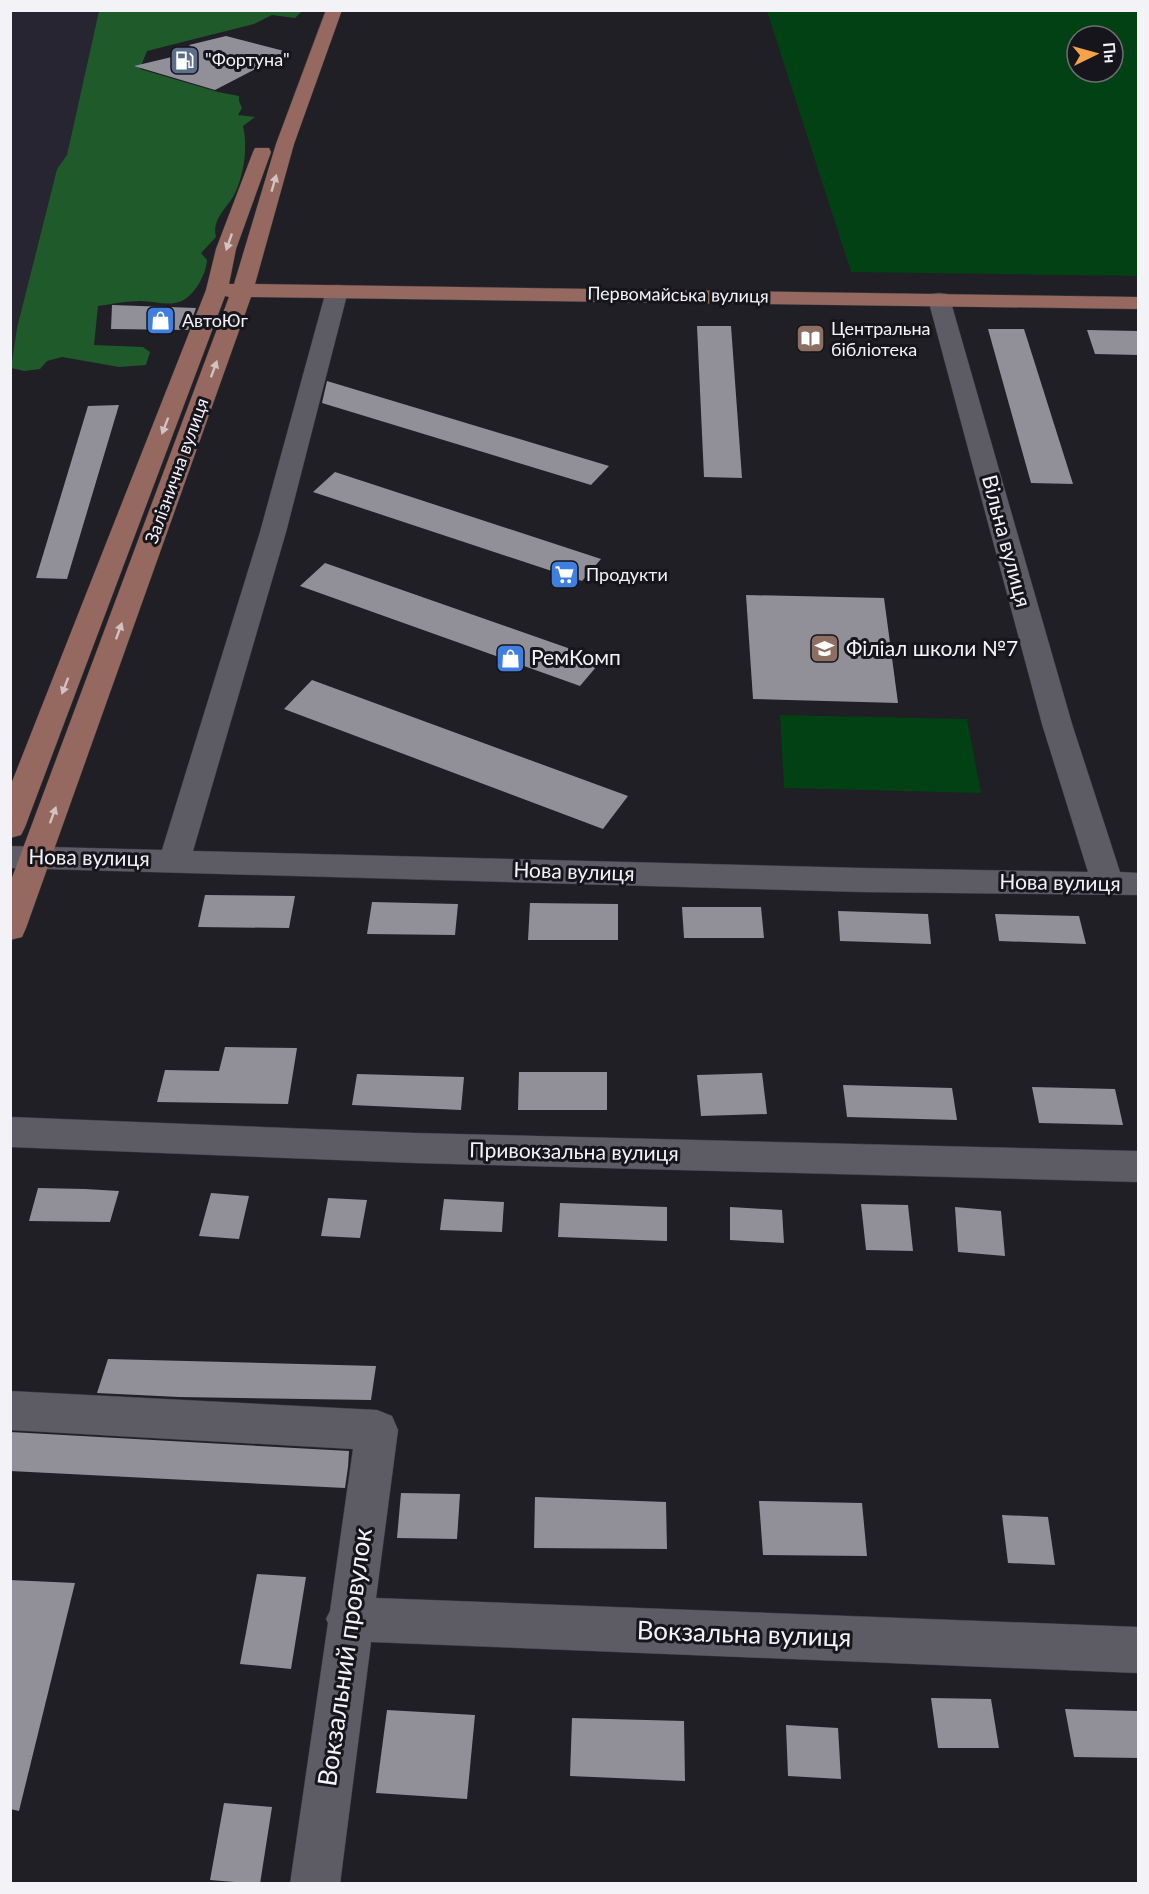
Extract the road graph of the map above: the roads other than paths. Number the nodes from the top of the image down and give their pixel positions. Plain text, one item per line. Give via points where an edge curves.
1 (317, 10) edge
2 (334, 10) edge
3 (217, 290) junction
4 (242, 291) junction
5 (337, 291) junction
6 (939, 299) junction
7 (1138, 303) edge
8 (10, 827) edge
9 (24, 857) edge
10 (175, 860) junction
11 (1130, 888) edge
12 (10, 928) edge
13 (10, 1132) edge
14 (1138, 1167) edge
15 (10, 1410) edge
16 (349, 1619) junction
17 (1138, 1650) edge
18 (315, 1884) edge

1 -> 3 main road, Залізнична вулиця via 226,249
4 -> 2 main road, Залізнична вулиця via 285,144
3 - 4 main road, Первомайська вулиця
3 -> 8 main road, Залізнична вулиця
4 - 5 main road, Первомайська вулиця
9 -> 4 main road, Залізнична вулиця
5 - 6 main road, Первомайська вулиця
5 - 10 street via 273,532
6 - 7 main road, Первомайська вулиця
6 - 11 street, Вільна вулиця via 1057,724
9 - 10 street, Нова вулиця
9 - 12 main road, Залізнична вулиця
10 - 11 street, Нова вулиця
13 - 14 street, Привокзальна вулиця via 415,1148
15 - 16 street, Вокзальний провулок via 377,1430
16 - 17 street, Вокзальна вулиця
16 - 18 street, Вокзальний провулок

